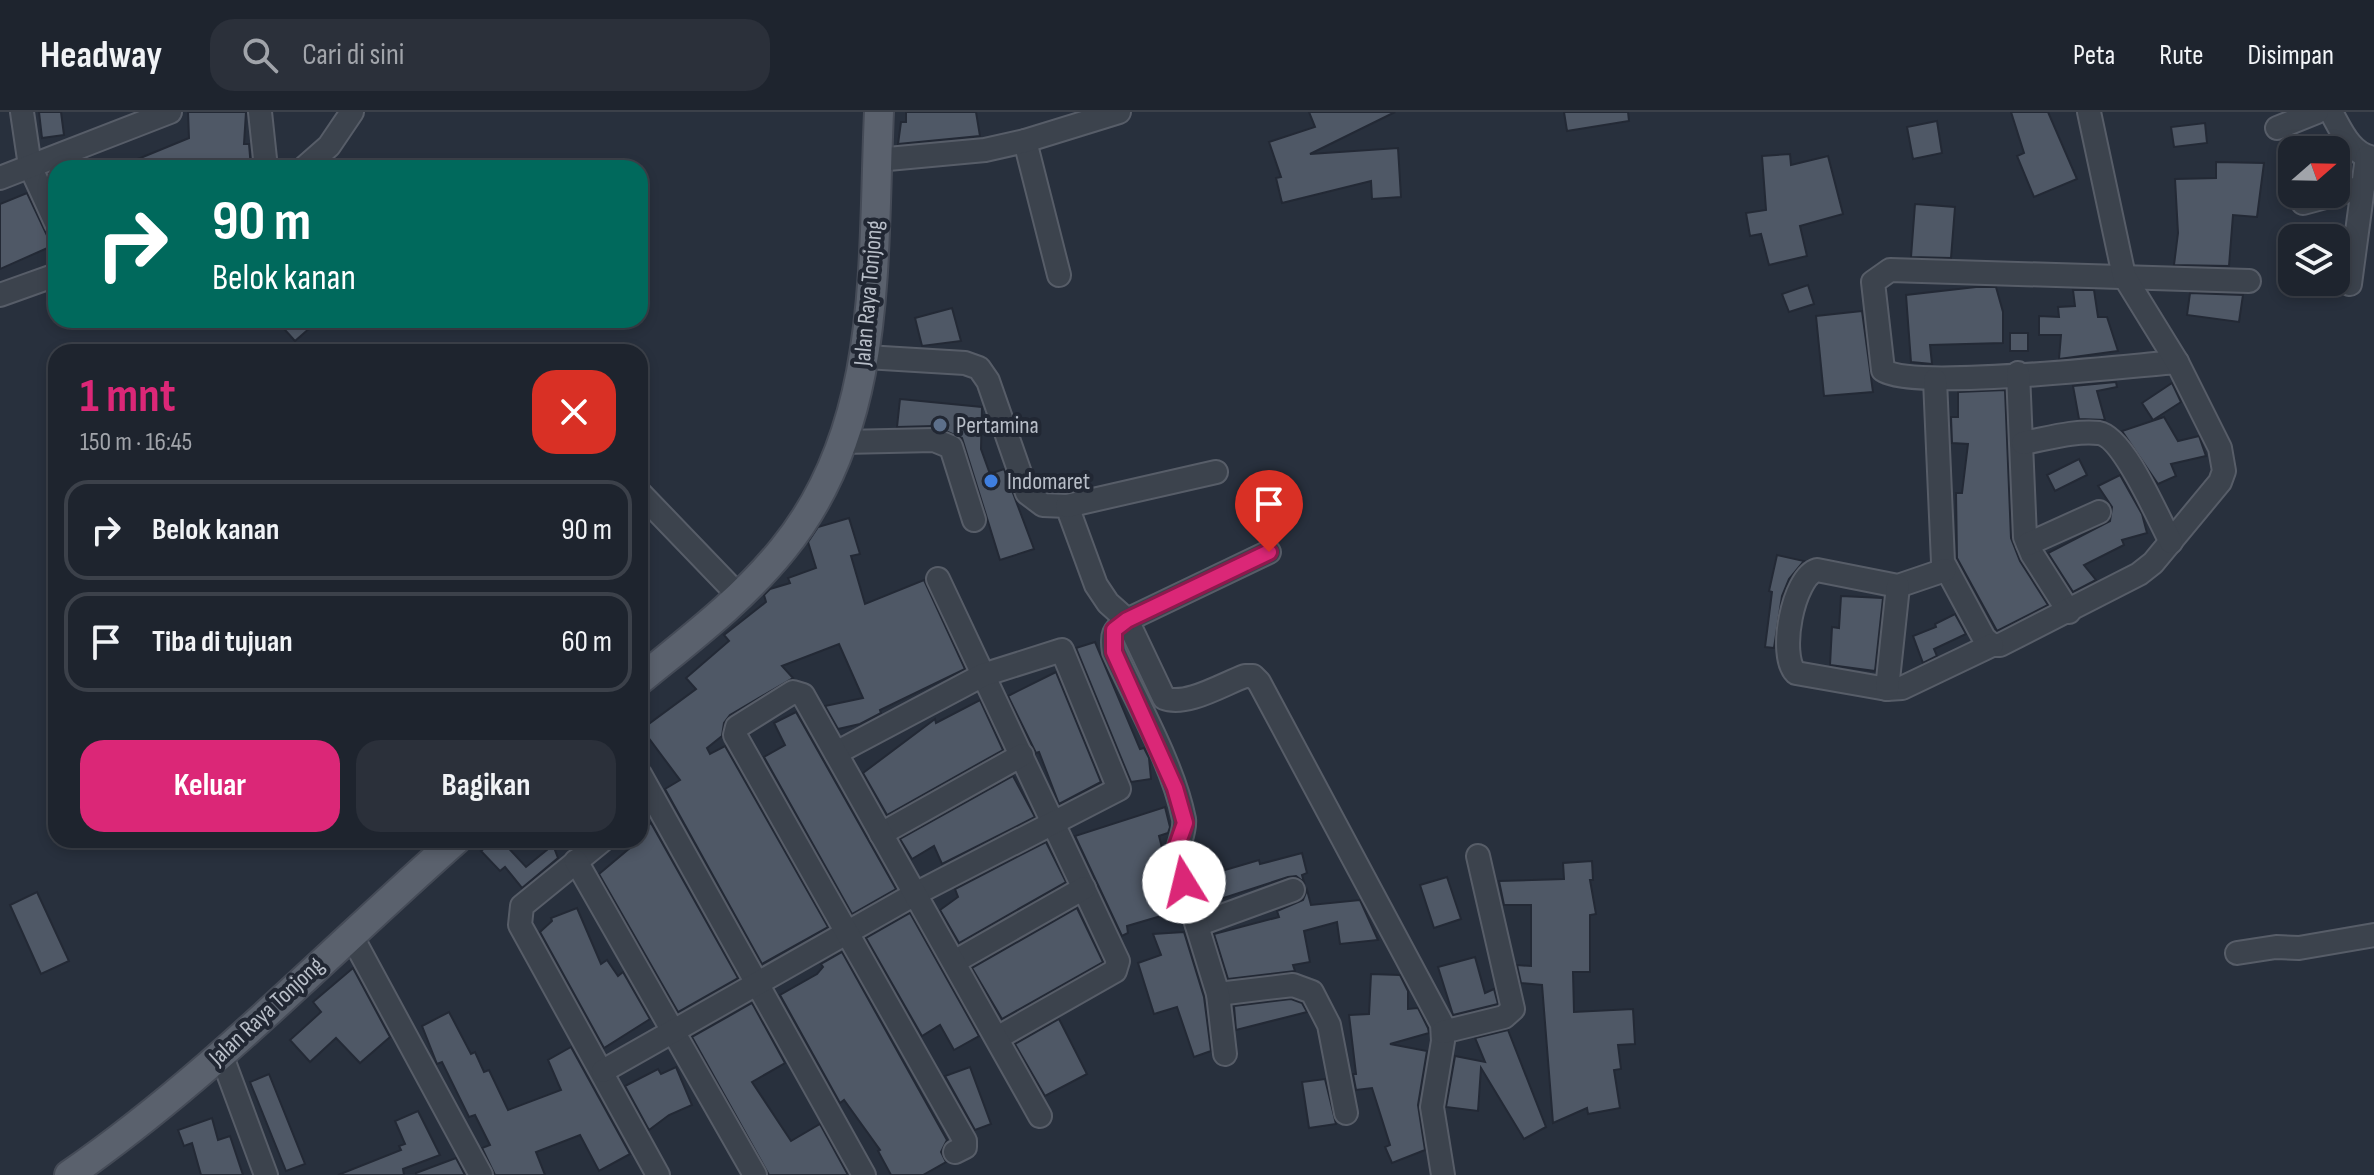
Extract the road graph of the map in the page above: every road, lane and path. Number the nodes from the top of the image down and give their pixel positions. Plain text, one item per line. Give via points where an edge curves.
1 (22, 112) edge
2 (170, 112) edge
3 (260, 112) edge
4 (352, 112) edge
5 (879, 112) edge
6 (1119, 112) edge
7 (2089, 112) edge
8 (2317, 112) edge
9 (2331, 112) edge
10 (105, 123) edge
11 (2277, 128) dead end
12 (1025, 141) junction
13 (2370, 158) edge
14 (265, 160) edge
15 (313, 160) edge
16 (877, 160) junction
17 (30, 166) junction
18 (0, 178) edge
19 (2363, 187) junction
20 (2350, 190) edge
21 (48, 205) edge
22 (1059, 275) dead end
23 (2124, 276) junction
24 (48, 278) edge
25 (2249, 281) dead end
26 (2350, 284) dead end
27 (0, 295) edge
28 (866, 357) junction
29 (2177, 362) junction
30 (2018, 373) junction
31 (1935, 380) junction
32 (843, 442) junction
33 (2023, 443) junction
34 (1216, 472) dead end
35 (648, 501) edge
36 (1067, 506) junction
37 (2099, 512) dead end
38 (974, 520) dead end
39 (2171, 542) junction
40 (2028, 544) junction
41 (1269, 552) dead end
42 (1945, 570) junction
43 (938, 579) dead end
44 (1898, 586) junction
45 (740, 597) junction
46 (2069, 612) junction
47 (1127, 620) junction
48 (1992, 645) junction
49 (648, 673) edge
50 (983, 675) junction
51 (1887, 689) junction
52 (836, 753) junction
53 (1022, 755) junction
54 (648, 807) edge
55 (1055, 824) junction
56 (881, 834) junction
57 (447, 848) edge
58 (593, 848) edge
59 (1478, 856) dead end
60 (576, 861) junction
61 (1084, 888) junction
62 (1293, 890) dead end
63 (915, 894) junction
64 (1197, 925) junction
65 (848, 932) junction
66 (350, 933) junction
67 (2374, 935) edge
68 (2237, 953) dead end
69 (954, 962) junction
70 (758, 983) junction
71 (1218, 994) junction
72 (673, 1031) junction
73 (1443, 1032) junction
74 (997, 1038) junction
75 (221, 1054) junction
76 (1225, 1054) dead end
77 (603, 1071) junction
78 (1346, 1113) dead end
79 (1040, 1116) dead end
80 (955, 1152) dead end
81 (69, 1175) edge
82 (266, 1175) edge
83 (481, 1175) edge
84 (658, 1175) edge
85 (755, 1175) edge
86 (864, 1175) edge
87 (1443, 1175) edge

1 - 17 street
2 - 10 street
3 - 14 street
4 - 15 street
5 - 16 main road, Jalan Raya Tonjong
6 - 12 street
7 - 23 street
8 - 11 street
9 - 13 street via 2345,139
10 - 17 street
12 - 16 street
12 - 22 street
13 - 19 street
16 - 28 main road, Jalan Raya Tonjong
17 - 18 street
17 - 21 street
19 - 20 street
19 - 26 street
23 - 25 street
23 - 29 street
23 - 31 street via 1890,270 1881,274 1873,282 1883,370 1893,377
24 - 27 street
28 - 32 main road, Jalan Raya Tonjong
28 - 36 street via 979,368 1027,493 1043,505
29 - 30 street
29 - 39 street via 2220,448 2224,471
30 - 31 street
30 - 33 street
31 - 42 street
32 - 38 street via 946,443
32 - 45 main road, Jalan Raya Tonjong via 806,519
33 - 39 street via 2090,433 2108,436 2121,450
33 - 40 street via 2023,526
34 - 36 street
35 - 45 street
36 - 47 street via 1096,585
37 - 40 street
39 - 46 street via 2139,574
40 - 46 street
41 - 47 street
42 - 44 street
42 - 48 street
43 - 50 street
44 - 51 street
44 - 51 street via 1810,573 1800,584 1786,652 1796,673
45 - 49 main road, Jalan Raya Tonjong
46 - 48 street
47 - 64 street via 1114,630 1114,652 1175,788 1185,823 1177,861
47 - 73 street via 1164,698 1173,702 1245,676 1259,682
48 - 51 street via 1924,680
50 - 52 street
50 - 53 street
50 - 55 street via 1057,649 1065,653 1119,789
52 - 56 street
52 - 65 street via 798,691 734,731
53 - 55 street
53 - 56 street
54 - 70 street
55 - 61 street
55 - 63 street
56 - 63 street
57 - 66 main road, Jalan Raya Tonjong
58 - 60 street
59 - 73 street via 1514,1003 1504,1017
60 - 72 street
60 - 77 street via 522,906 520,925
61 - 69 street
61 - 74 street via 1118,966
62 - 64 street
63 - 65 street
63 - 69 street
64 - 71 street
65 - 70 street
65 - 80 street via 965,1141 965,1147
66 - 75 main road, Jalan Raya Tonjong
66 - 83 street
67 - 68 street
69 - 74 street
70 - 72 street
70 - 86 street
71 - 76 street
71 - 78 street via 1293,985 1312,992 1329,1025
72 - 77 street
72 - 85 street
73 - 87 street via 1432,1107
74 - 79 street
75 - 81 main road, Jalan Raya Tonjong
75 - 82 street
77 - 84 street

